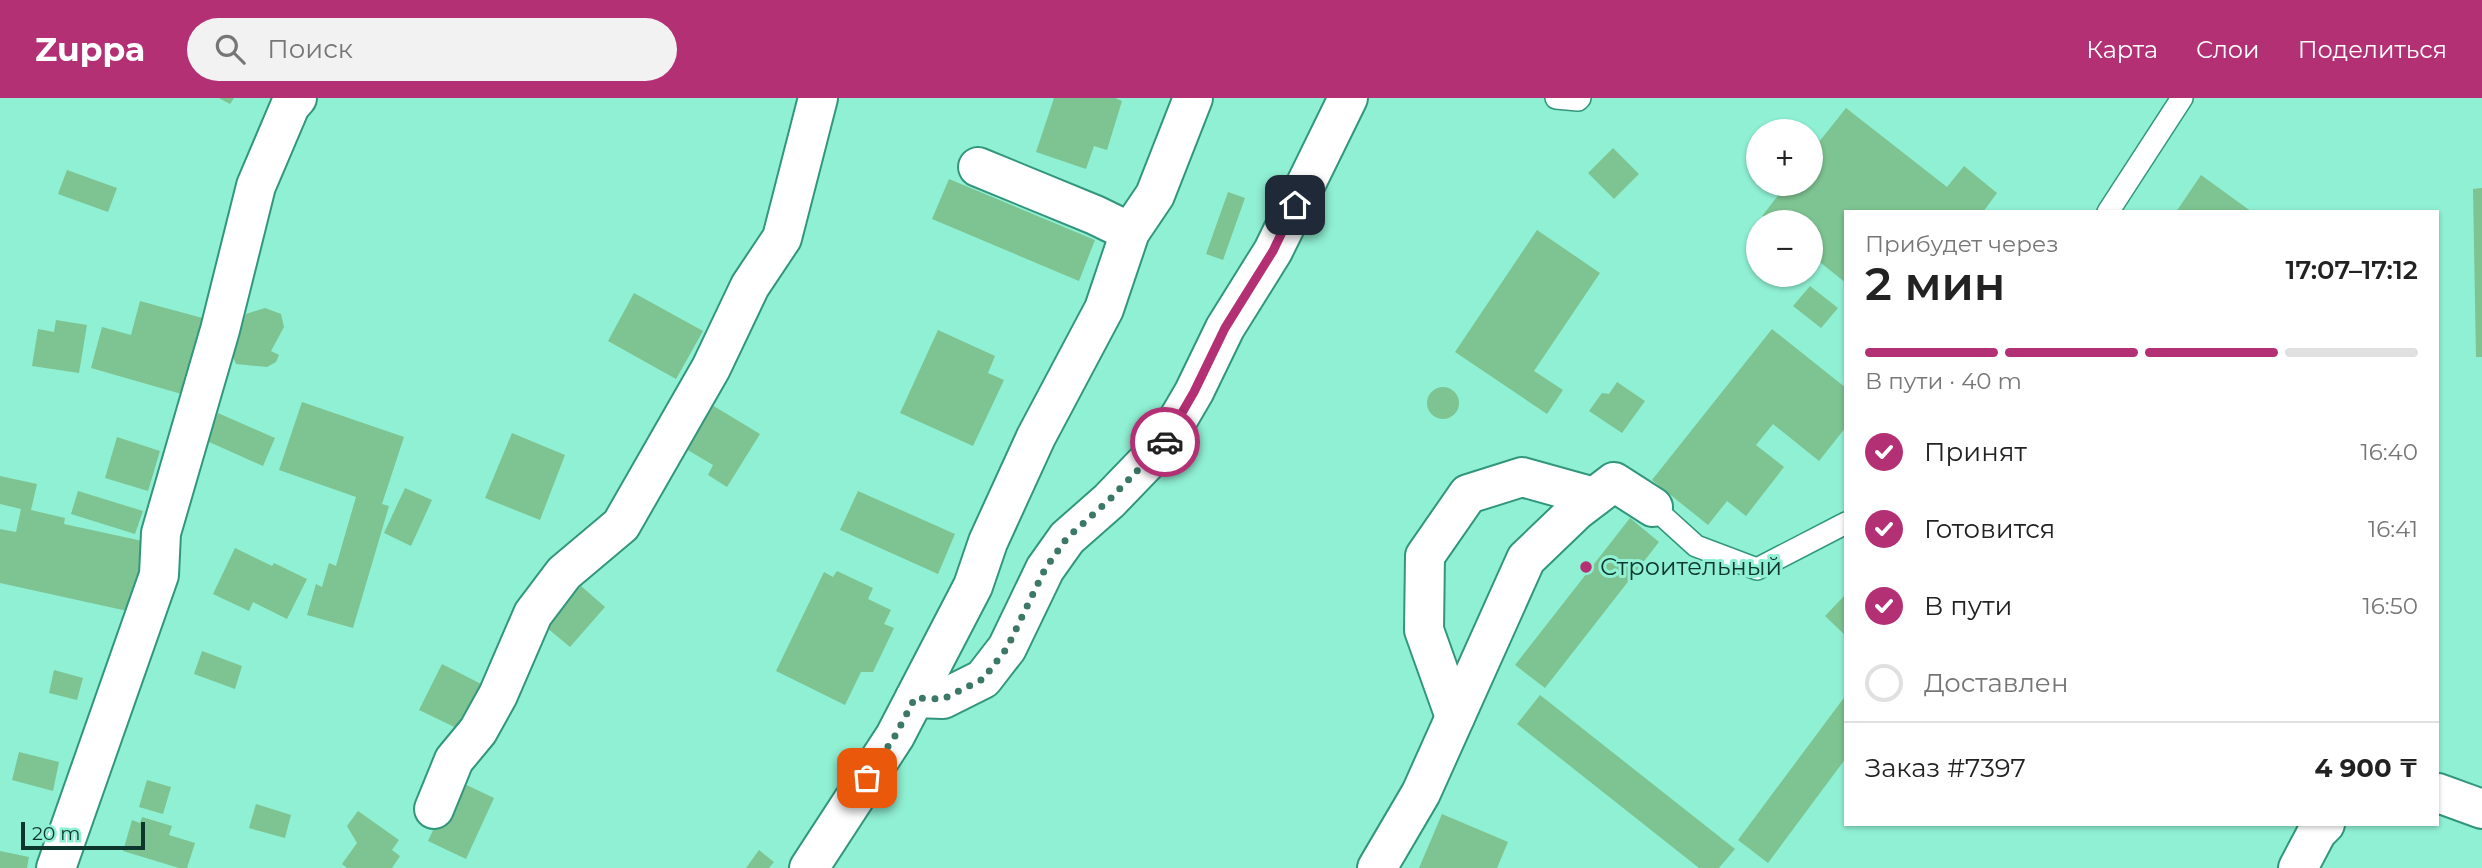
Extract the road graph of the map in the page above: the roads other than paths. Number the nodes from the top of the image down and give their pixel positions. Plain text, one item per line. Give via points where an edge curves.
1 (297, 98) edge
2 (818, 98) edge
3 (1193, 98) edge
4 (1348, 98) edge
5 (1556, 98) edge
6 (1580, 98) edge
7 (2182, 98) edge
8 (978, 167) dead end
9 (2109, 210) edge
10 (1130, 232) junction
11 (1594, 497) junction
12 (1653, 507) joint
13 (1844, 524) edge
14 (915, 698) junction
15 (1455, 717) junction
16 (2439, 793) edge
17 (434, 809) dead end
18 (2482, 809) edge
19 (2324, 826) edge
20 (56, 868) edge
21 (808, 868) edge
22 (1377, 868) edge
23 (2298, 868) edge

1 - 20 street via 256,186 220,330 160,533 159,575
2 - 17 street via 782,238 750,286 711,368 621,526 564,573 533,614 498,695 478,731 454,760
3 - 10 street via 1154,195
4 - 14 street via 1273,251 1225,328 1163,445 1067,538 1045,569 1007,648 983,679 943,699
5 - 6 lane
7 - 9 lane
8 - 10 street
10 - 14 street via 1104,309 1036,437 973,586
11 - 12 street via 1614,481
11 - 15 street via 1526,559
11 - 15 street via 1521,477 1468,494 1426,556 1424,630
12 - 13 lane via 1696,546 1757,569
14 - 21 street
15 - 22 street via 1421,793
16 - 18 street
19 - 23 street

